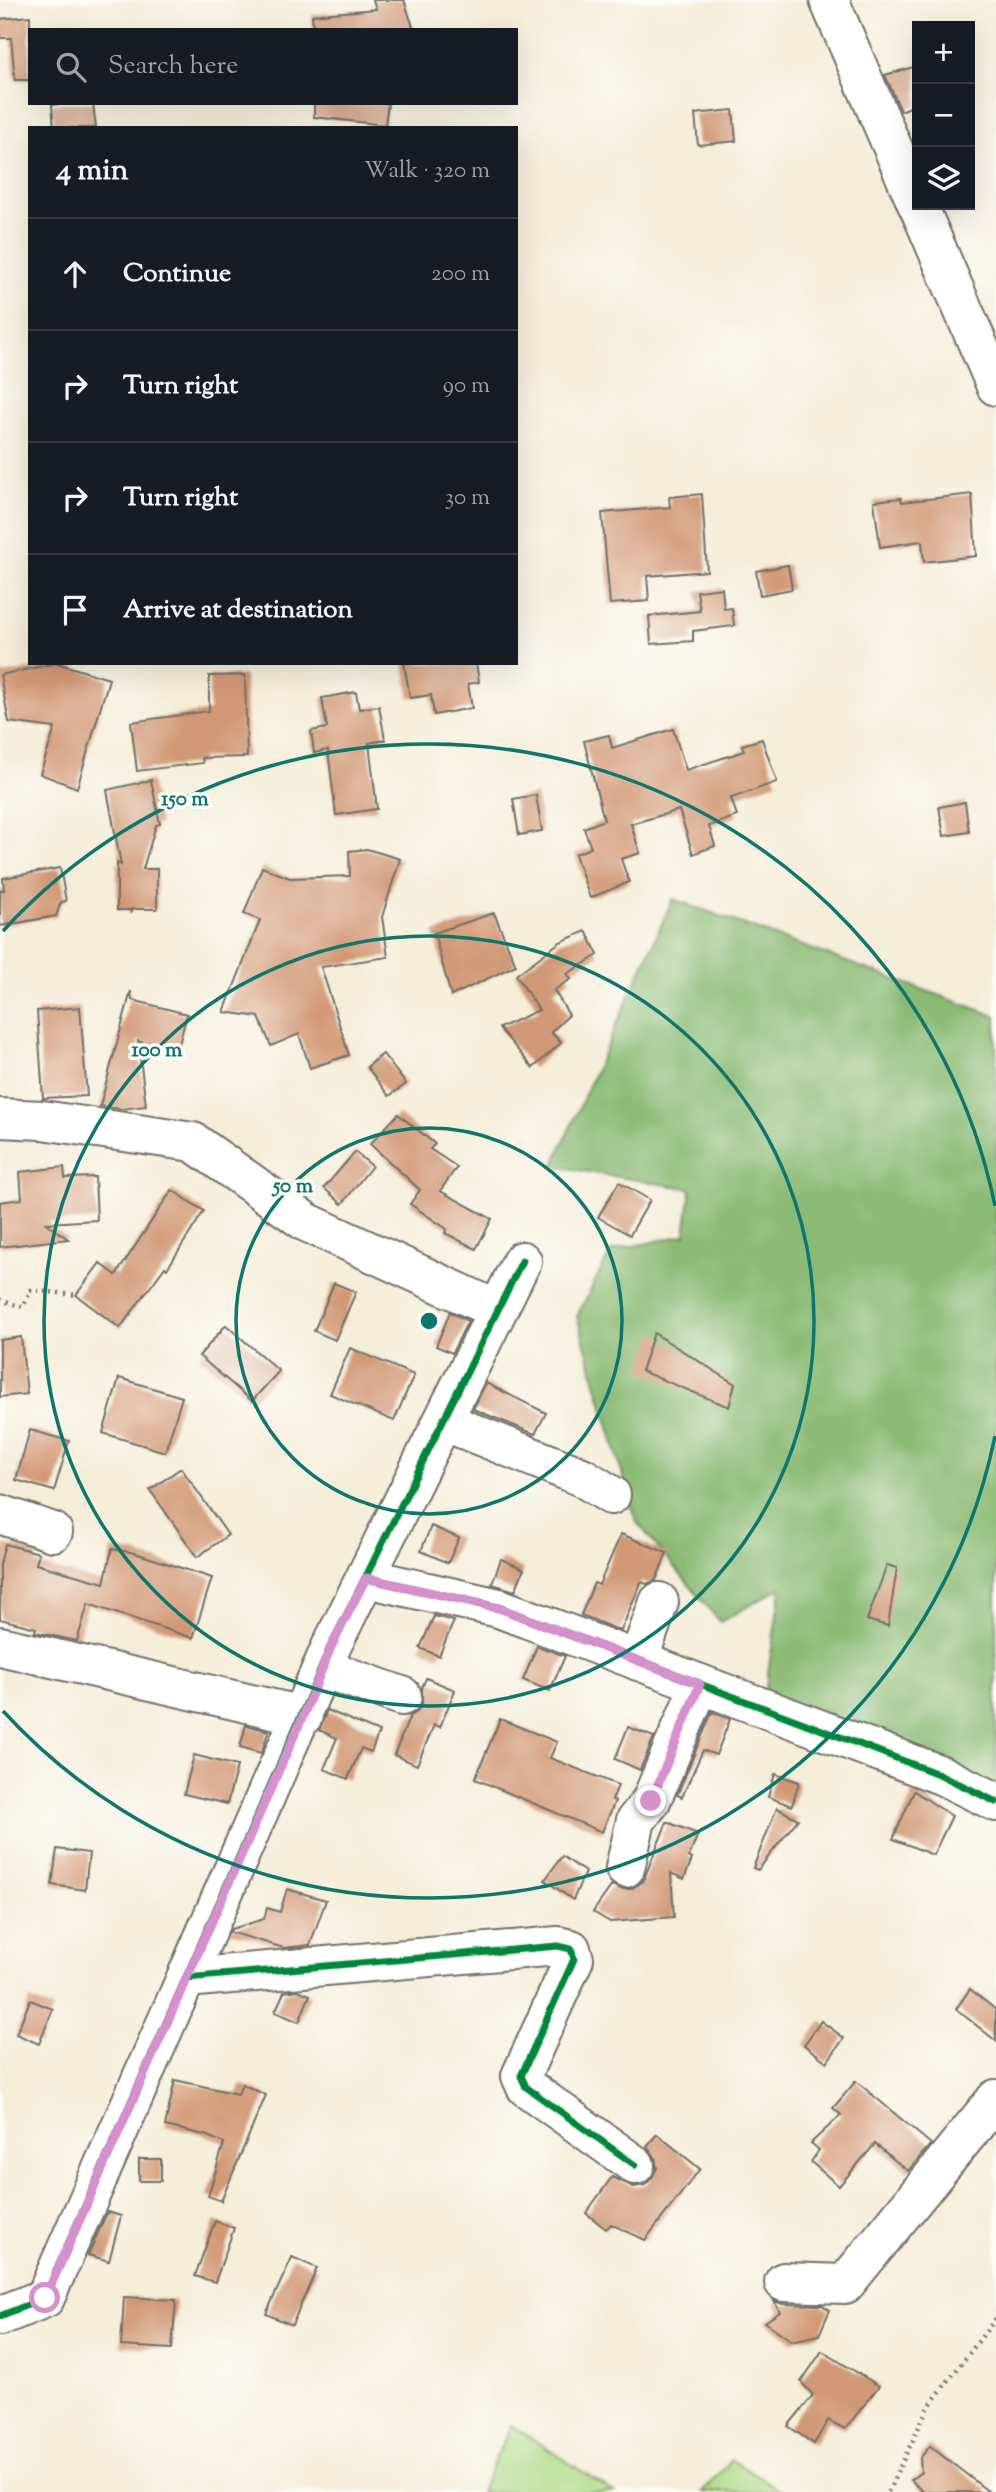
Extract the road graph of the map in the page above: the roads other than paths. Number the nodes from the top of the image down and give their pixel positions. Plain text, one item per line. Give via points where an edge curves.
1 (829, 0) edge
2 (912, 192) edge
3 (920, 210) edge
4 (996, 386) edge
5 (0, 1118) edge
6 (522, 1261) dead end
7 (497, 1310) junction
8 (443, 1421) junction
9 (611, 1495) dead end
10 (0, 1514) edge
11 (53, 1532) dead end
12 (366, 1578) junction
13 (659, 1602) dead end
14 (0, 1646) edge
15 (638, 1661) junction
16 (323, 1668) junction
17 (700, 1684) junction
18 (402, 1696) dead end
19 (303, 1716) junction
20 (996, 1802) edge
21 (625, 1868) dead end
22 (186, 1978) junction
23 (996, 2099) edge
24 (635, 2165) dead end
25 (784, 2282) dead end
26 (0, 2316) edge

1 - 2 street
3 - 4 street
5 - 7 street via 193,1142 306,1222
6 - 7 street
7 - 8 street
8 - 9 street via 582,1477
8 - 12 street
10 - 11 street
12 - 15 street via 499,1608
12 - 16 street
13 - 15 street
14 - 19 street
15 - 17 street
16 - 18 street
16 - 19 street
17 - 20 street via 941,1775
17 - 21 street via 651,1801 636,1820
19 - 22 street
22 - 24 street via 558,1946 571,1949 574,1959 521,2076 526,2087
22 - 26 street via 45,2298
23 - 25 street via 845,2284

